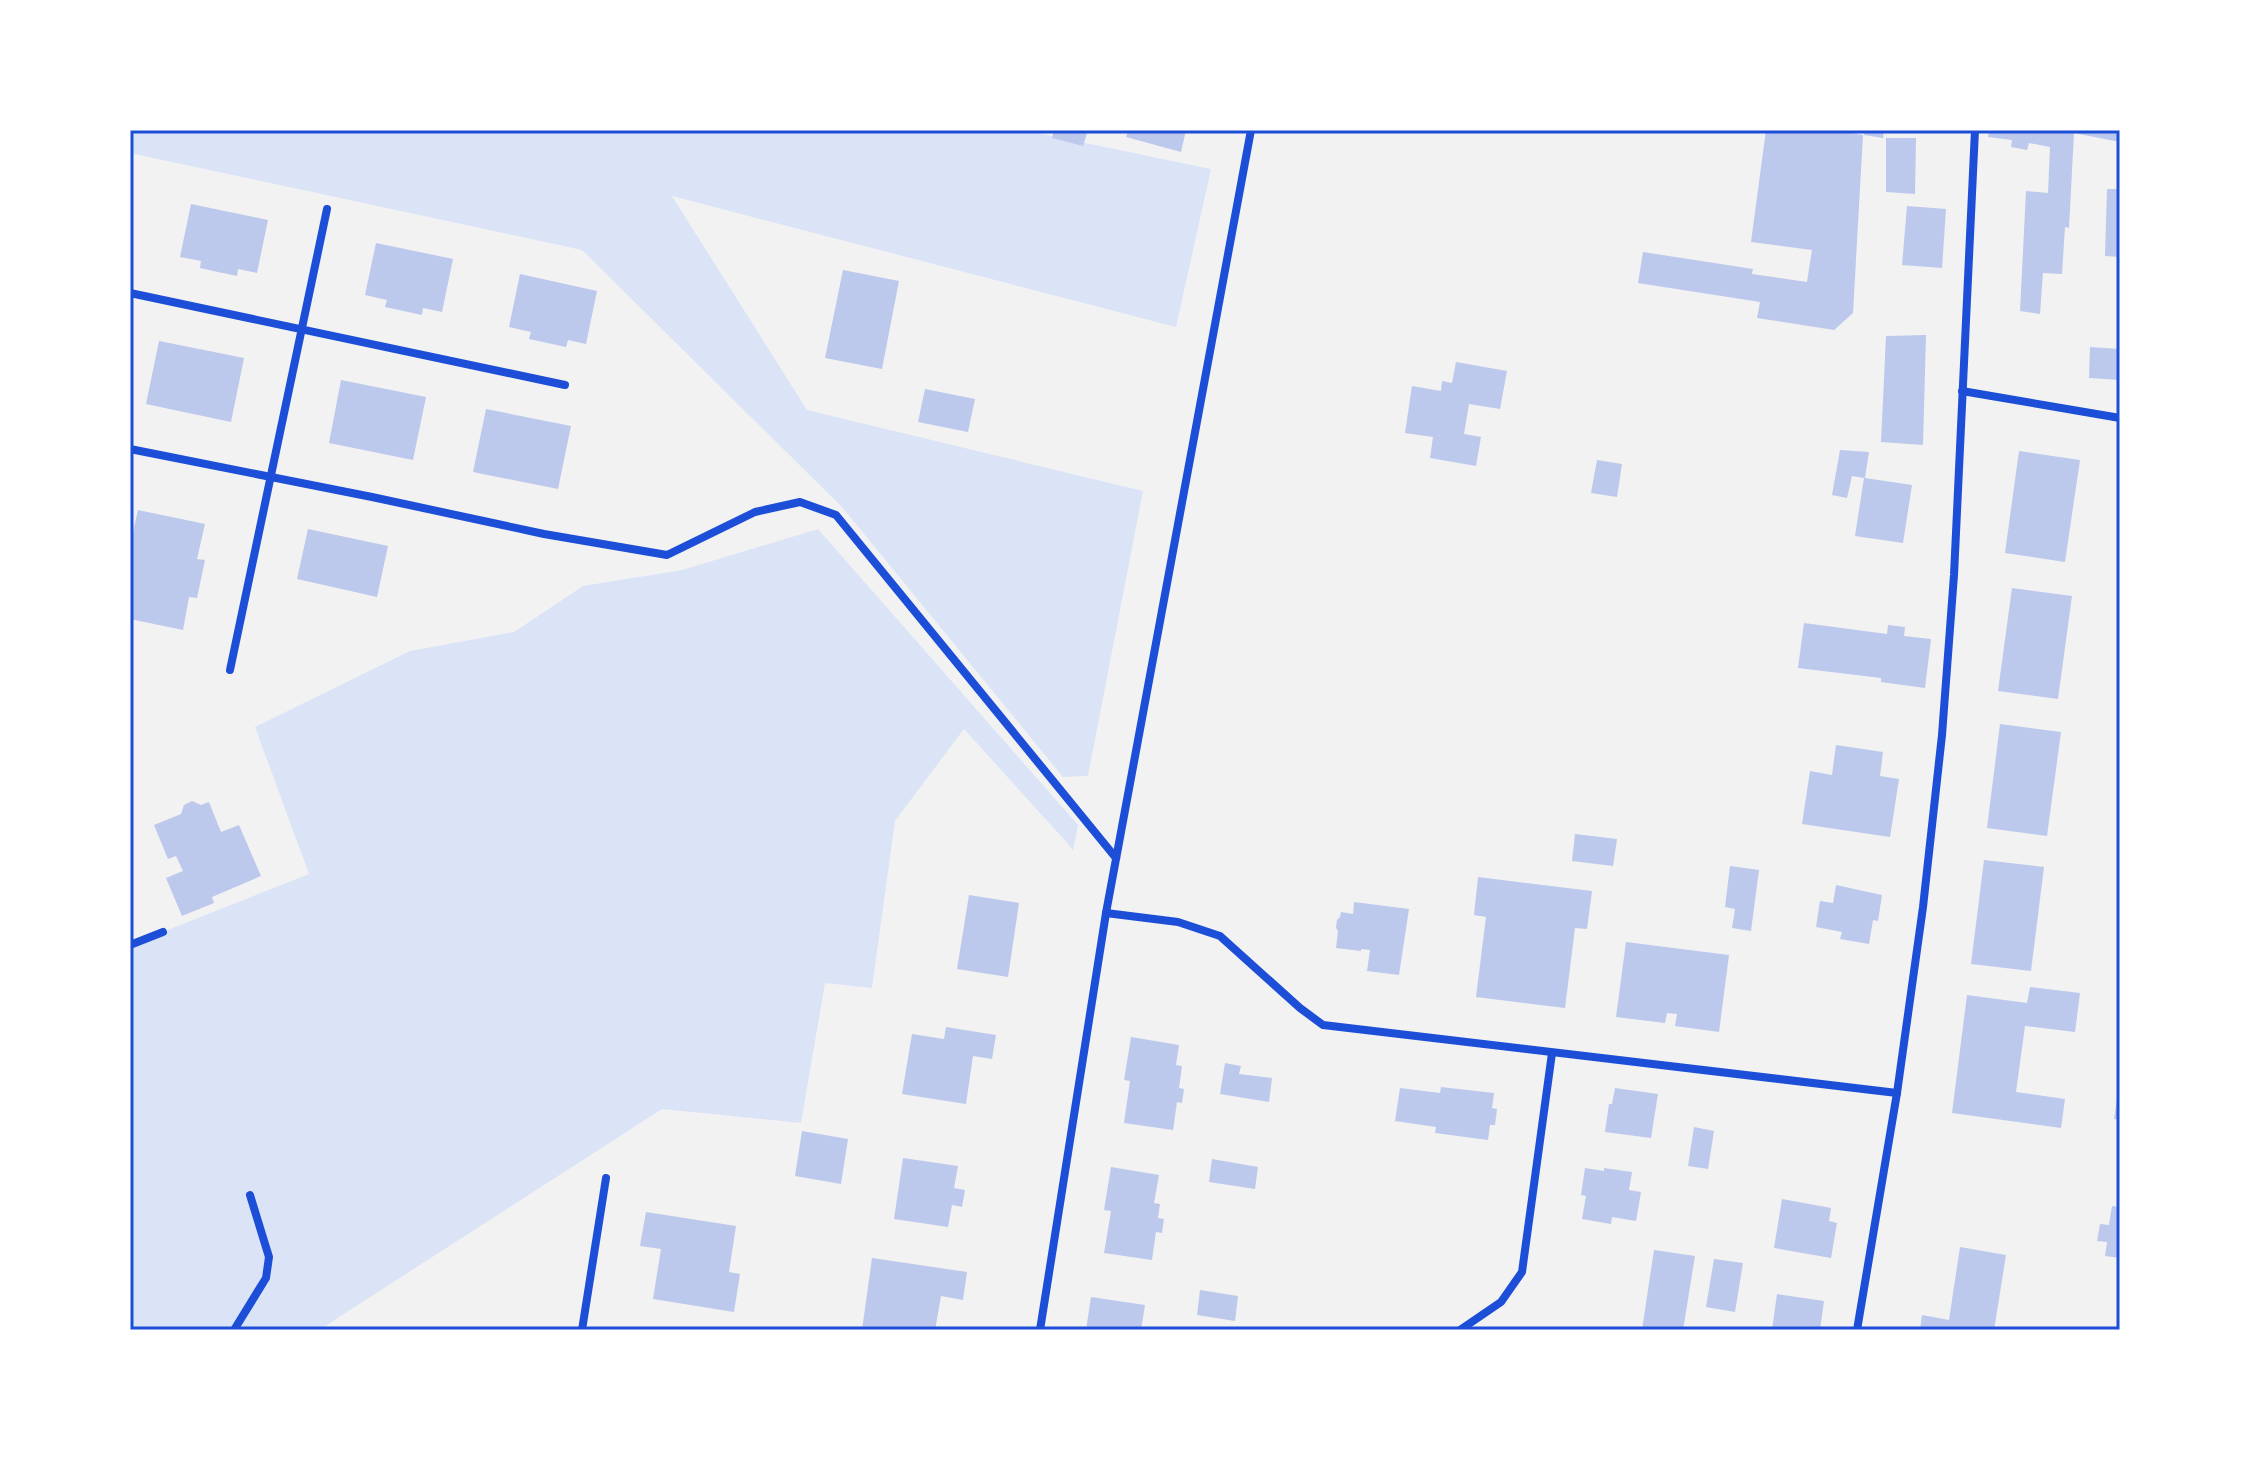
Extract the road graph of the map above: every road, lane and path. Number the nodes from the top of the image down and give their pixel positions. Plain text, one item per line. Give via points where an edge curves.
1 (1251, 130) edge
2 (1975, 130) edge
3 (327, 209) dead end
4 (130, 293) edge
5 (302, 329) junction
6 (565, 385) dead end
7 (1962, 391) junction
8 (2120, 418) edge
9 (130, 449) edge
10 (271, 477) junction
11 (230, 670) dead end
12 (1116, 858) junction
13 (1106, 913) junction
14 (163, 932) dead end
15 (130, 945) edge
16 (1552, 1053) junction
17 (1897, 1093) junction
18 (606, 1178) dead end
19 (250, 1195) dead end
20 (234, 1330) edge
21 (582, 1330) edge
22 (1040, 1330) edge
23 (1460, 1330) edge
24 (1857, 1330) edge

1 - 12 street
2 - 7 street
3 - 5 street
4 - 5 street
5 - 6 street
5 - 10 street
7 - 8 street
7 - 17 street via 1942,735
9 - 10 street
10 - 11 street
10 - 12 street via 667,555 755,512 800,502 836,515
12 - 13 street
13 - 16 street via 1178,922 1220,936 1323,1025
13 - 22 street
14 - 15 street
16 - 17 street
16 - 23 street via 1522,1272 1501,1302
17 - 24 street
18 - 21 street
19 - 20 street via 269,1257 266,1278

